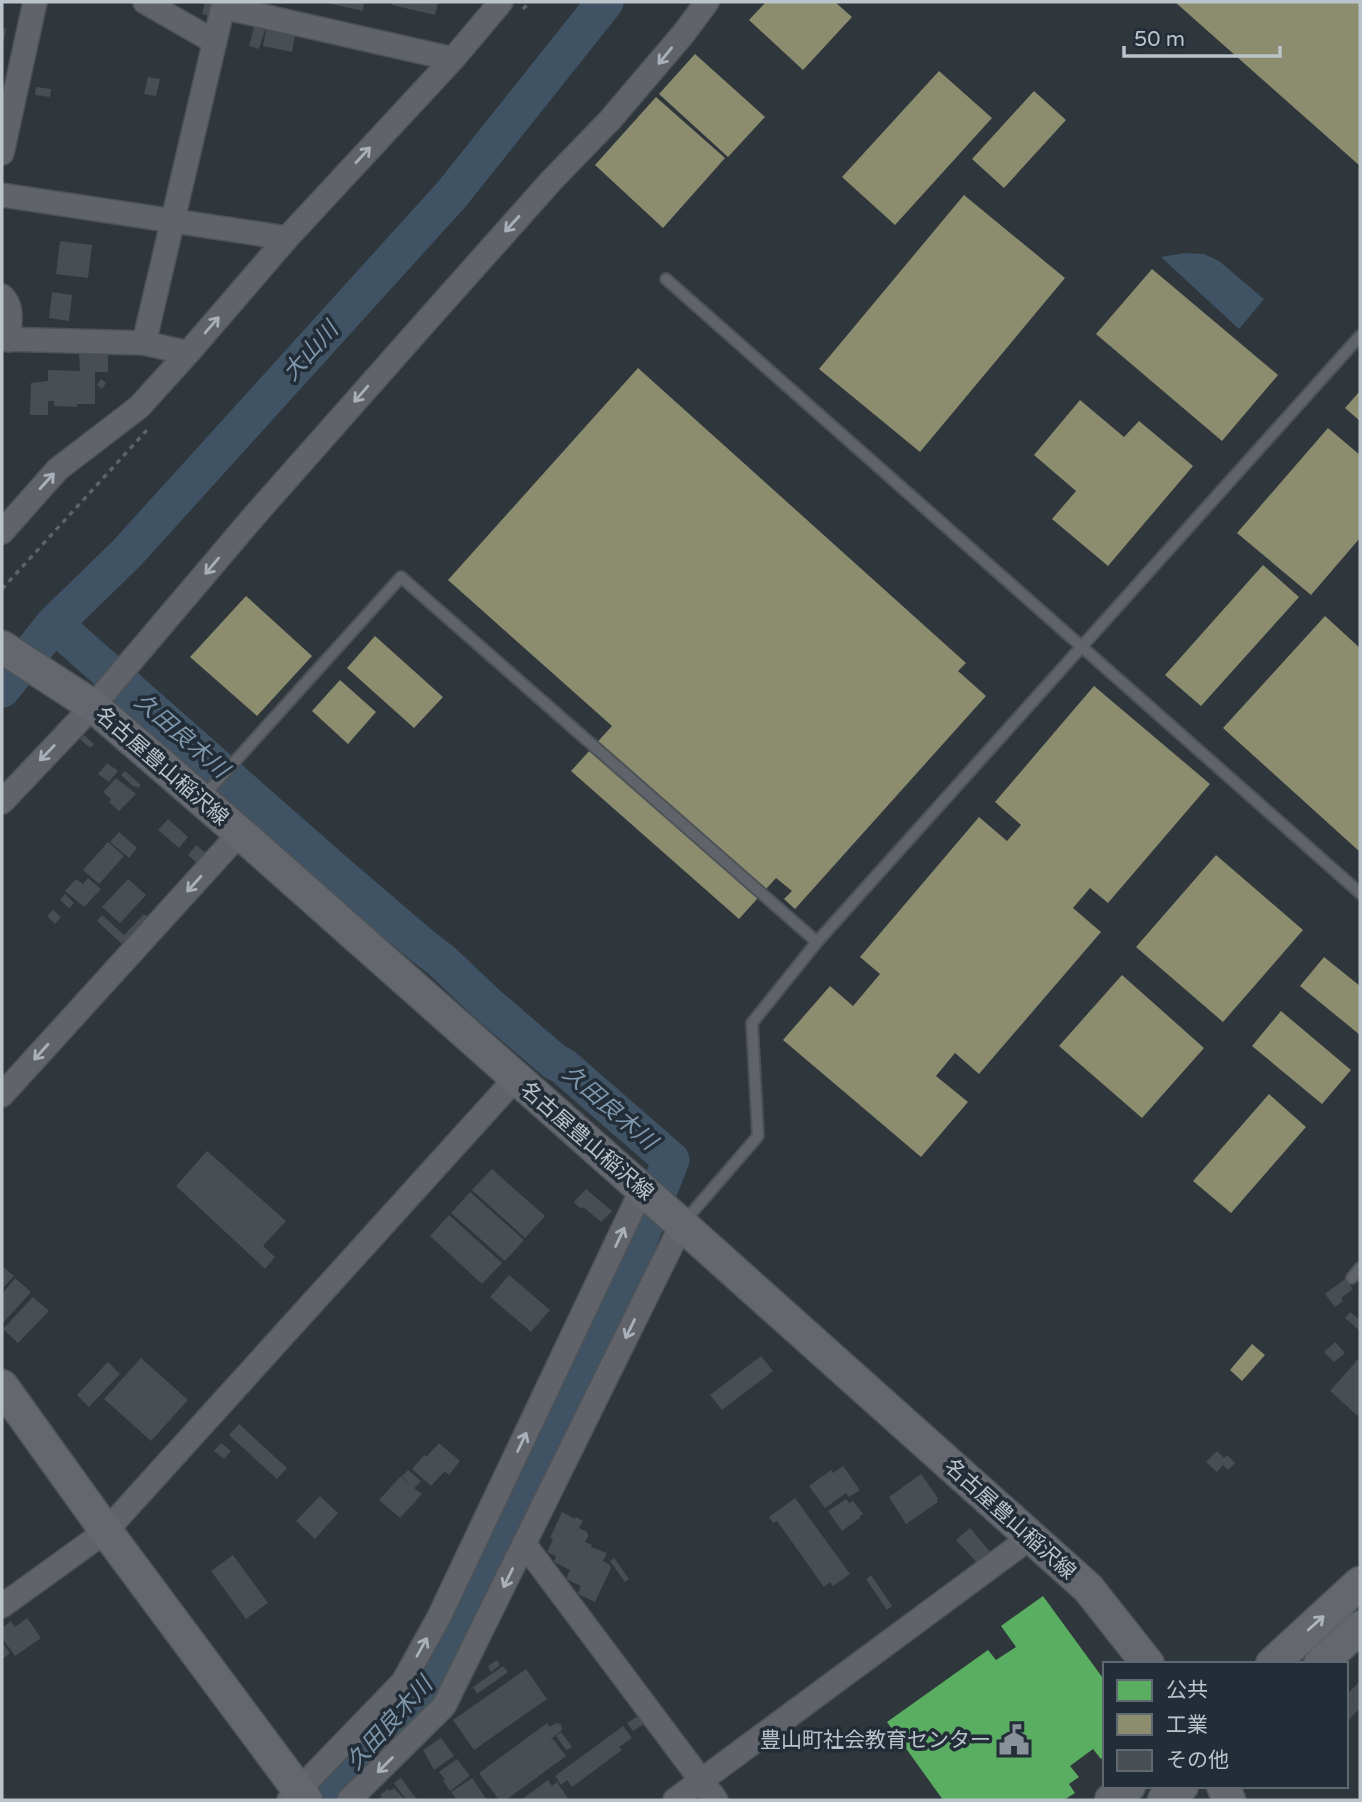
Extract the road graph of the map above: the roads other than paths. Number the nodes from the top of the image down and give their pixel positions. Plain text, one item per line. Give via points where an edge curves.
1 (35, 2) edge
2 (145, 2) edge
3 (501, 2) edge
4 (707, 2) edge
5 (223, 4) edge
6 (215, 42) junction
7 (453, 59) junction
8 (2, 153) edge
9 (2, 195) edge
10 (173, 220) junction
11 (287, 238) junction
12 (666, 279) dead end
13 (2, 296) edge
14 (1360, 336) edge
15 (5, 339) edge
16 (144, 343) junction
17 (188, 353) junction
18 (2, 532) edge
19 (1082, 646) junction
20 (2, 647) edge
21 (90, 694) junction
22 (205, 794) junction
23 (2, 802) edge
24 (240, 833) junction
25 (1360, 892) edge
26 (817, 942) junction
27 (516, 1078) junction
28 (2, 1094) edge
29 (643, 1190) junction
30 (681, 1224) junction
31 (1360, 1268) edge
32 (1352, 1278) dead end
33 (2, 1386) edge
34 (106, 1531) junction
35 (1031, 1537) junction
36 (524, 1545) junction
37 (1360, 1583) edge
38 (2, 1606) edge
39 (1360, 1627) edge
40 (1145, 1662) edge
41 (1274, 1662) edge
42 (1322, 1662) edge
43 (702, 1781) junction
44 (1126, 1788) edge
45 (1179, 1788) edge
46 (298, 1796) edge
47 (349, 1800) edge
48 (675, 1800) edge
49 (716, 1800) edge
50 (1111, 1800) edge
51 (1164, 1800) edge

1 - 8 street
2 - 6 street
3 - 7 street
4 -> 21 street via 628,100 431,315 128,665
5 - 6 street
5 - 7 street
6 - 10 street
11 -> 7 street
9 - 10 street
10 - 11 street
10 - 16 street
17 -> 11 street
12 - 19 lane
13 - 15 street via 10,309
14 - 19 lane
15 - 16 street
16 - 17 street
18 -> 17 street via 58,469 139,407
19 - 25 lane
19 - 26 lane
20 - 21 main road, 名古屋豊山稲沢線
21 - 22 main road, 名古屋豊山稲沢線
21 -> 23 street
22 - 24 main road, 名古屋豊山稲沢線
22 - 26 lane via 401,577
24 - 27 main road, 名古屋豊山稲沢線
24 -> 28 street
26 - 30 lane via 752,1023 758,1136
27 - 29 main road, 名古屋豊山稲沢線
27 - 34 street
29 - 30 main road, 名古屋豊山稲沢線
46 -> 29 street via 403,1682 439,1617
30 - 35 main road, 名古屋豊山稲沢線
30 -> 36 street
31 - 32 lane
33 - 34 main road
34 - 38 street
34 - 46 main road
35 - 40 main road, 名古屋豊山稲沢線 via 1088,1588
35 - 43 street
36 - 43 street
36 -> 47 street via 444,1706
41 -> 37 main road
39 - 42 main road
43 - 48 street
43 - 49 street
44 - 50 main road
45 - 51 main road

